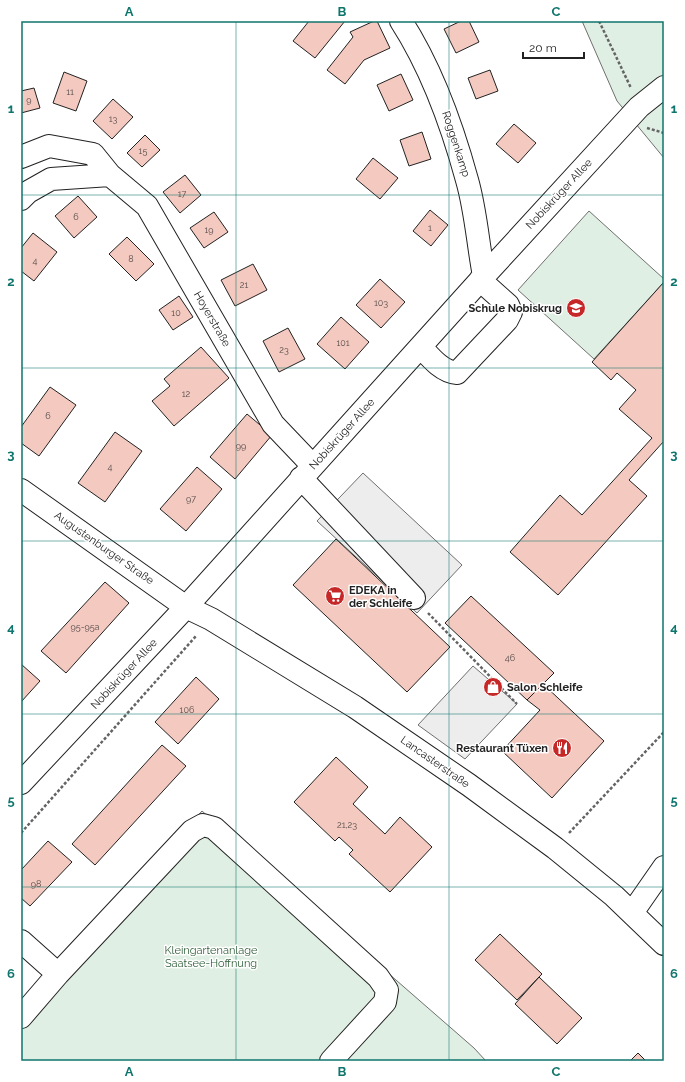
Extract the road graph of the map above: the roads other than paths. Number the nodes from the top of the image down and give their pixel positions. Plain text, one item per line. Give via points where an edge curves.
1 (401, 21) edge
2 (664, 87) edge
3 (21, 157) edge
4 (110, 175) junction
5 (21, 199) edge
6 (482, 278) junction
7 (421, 347) junction
8 (307, 472) junction
9 (21, 490) edge
10 (414, 598) road end
11 (186, 607) junction
12 (21, 783) edge
13 (664, 867) edge
14 (632, 913) junction
15 (21, 941) edge
16 (664, 944) edge
17 (58, 974) junction
18 (21, 1018) edge
19 (331, 1061) edge

1 - 6 street, Roggenkamp via 444,107 468,182
2 - 6 street, Nobiskrüger Allee via 640,107
3 - 4 street, Hoyerstraße via 49,146 93,154
4 - 5 street via 51,179
4 - 8 street, Hoyerstraße via 147,206 273,424
6 - 7 street, Nobiskrüger Allee
6 - 7 street via 508,305 511,312 507,320 457,373 443,368
7 - 8 street, Nobiskrüger Allee
8 - 10 street, Hoyerstraße
8 - 11 street, Nobiskrüger Allee
9 - 11 street, Augustenburger Straße
11 - 12 street, Nobiskrüger Allee
11 - 14 street, Lancasterstraße via 211,619 355,707 469,785 555,848
13 - 14 street
14 - 16 street, Lancasterstraße
15 - 17 street
17 - 18 street
17 - 19 street via 192,832 203,825 214,828 378,977 387,990 385,1002

